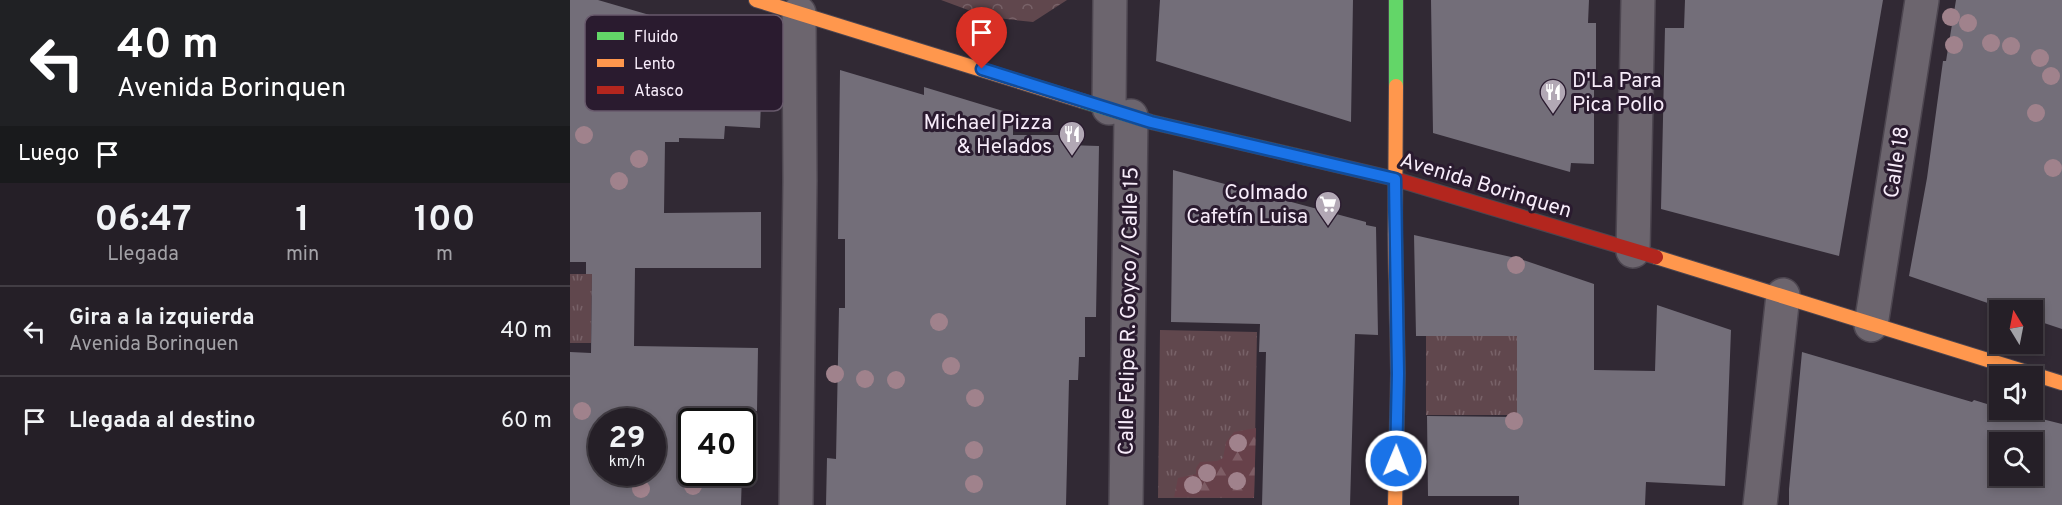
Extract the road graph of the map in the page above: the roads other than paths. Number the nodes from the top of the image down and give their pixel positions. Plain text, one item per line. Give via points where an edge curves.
1 (756, 0) edge
2 (1110, 0) edge
3 (1396, 0) edge
4 (1638, 0) edge
5 (1922, 0) edge
6 (799, 13) junction
7 (1120, 112) junction
8 (1395, 179) junction
9 (1633, 251) junction
10 (1783, 295) junction
11 (1871, 325) junction
12 (2062, 383) edge
13 (796, 505) edge
14 (1126, 505) edge
15 (1395, 505) edge
16 (1760, 505) edge

1 - 6 street, Avenida Borinquen
2 - 7 street, Calle Felipe R. Goyco / Calle 15
3 - 8 street
4 - 9 street
5 - 11 street, Calle 18
6 - 7 street, Avenida Borinquen
6 - 13 street
7 - 8 street, Avenida Borinquen
7 - 14 street, Calle Felipe R. Goyco / Calle 15
8 - 9 street, Avenida Borinquen
8 - 15 street
9 - 10 street, Avenida Borinquen
10 - 11 street, Avenida Borinquen
10 - 16 street
11 - 12 street, Avenida Borinquen

